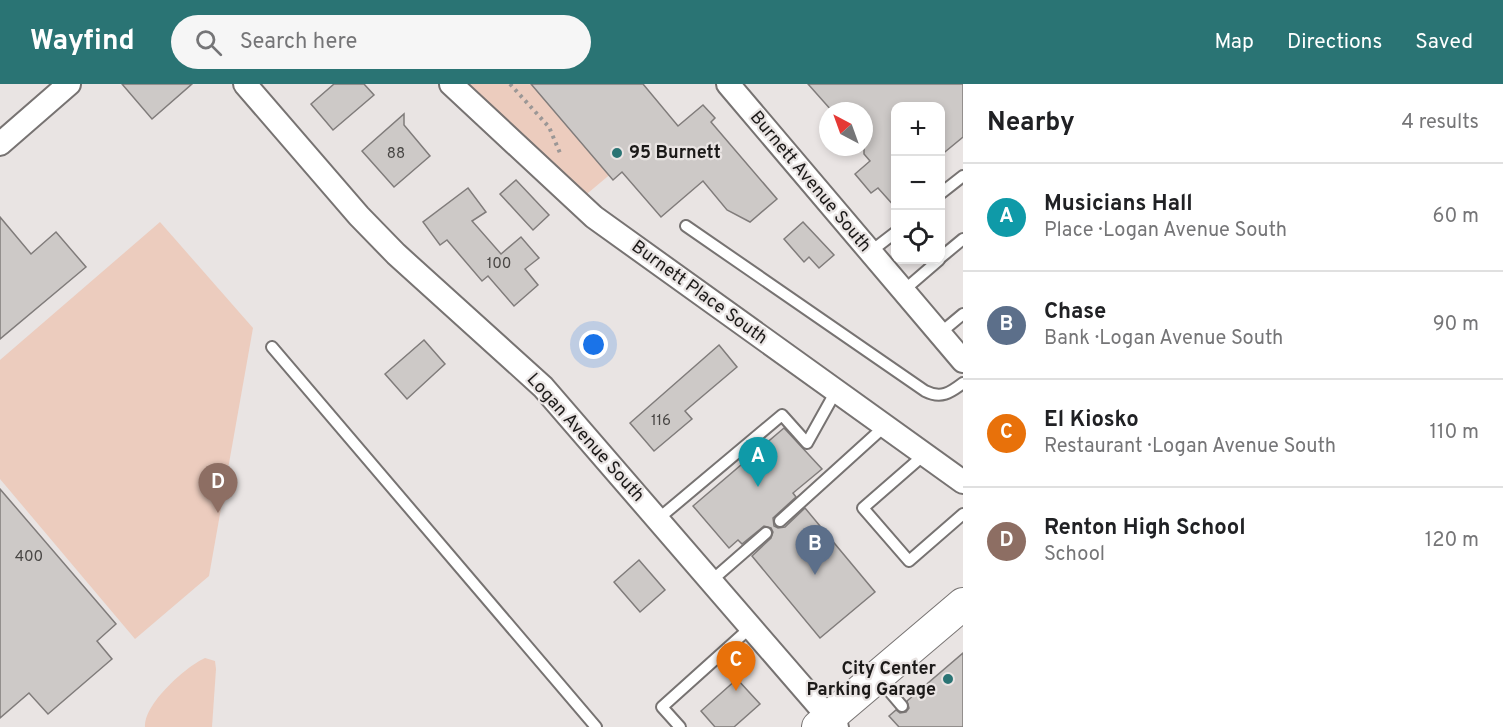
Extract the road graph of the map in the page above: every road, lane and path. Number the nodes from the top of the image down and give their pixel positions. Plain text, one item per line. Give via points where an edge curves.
1 (69, 84) edge
2 (245, 84) edge
3 (451, 84) edge
4 (510, 84) edge
5 (728, 84) edge
6 (0, 144) edge
7 (963, 176) edge
8 (564, 189) junction
9 (945, 190) edge
10 (686, 226) dead end
11 (891, 236) edge
12 (963, 239) edge
13 (870, 252) junction
14 (945, 255) edge
15 (934, 264) edge
16 (903, 291) junction
17 (963, 314) edge
18 (939, 334) junction
19 (272, 347) dead end
20 (963, 361) edge
21 (963, 383) edge
22 (836, 391) junction
23 (885, 426) junction
24 (925, 454) junction
25 (963, 482) edge
26 (963, 514) edge
27 (658, 519) junction
28 (780, 521) dead end
29 (766, 533) dead end
30 (711, 581) junction
31 (963, 604) edge
32 (751, 627) junction
33 (877, 676) junction
34 (902, 706) dead end
35 (828, 724) edge
36 (596, 727) edge
37 (680, 727) edge

1 - 6 street
2 - 27 street, Logan Avenue South via 359,216 543,387
3 - 8 street, Burnett Place South
4 - 8 path via 549,127 568,173
5 - 13 street, Burnett Avenue South
7 - 9 lane
8 - 22 street, Burnett Place South via 594,217
10 - 21 lane via 925,391 951,393
11 - 13 lane
12 - 14 lane
13 - 16 street, Burnett Avenue South
15 - 16 lane
16 - 18 street, Burnett Avenue South
17 - 18 lane
18 - 20 street, Burnett Avenue South
19 - 36 lane
22 - 23 street, Burnett Place South
22 - 27 lane via 807,443 782,415
23 - 24 street, Burnett Place South
23 - 28 lane
24 - 25 street, Burnett Place South
24 - 26 lane via 863,508 909,561
27 - 30 street, Logan Avenue South
29 - 30 lane
30 - 32 street, Logan Avenue South
31 - 33 main road
32 - 35 street, Logan Avenue South
32 - 37 lane via 662,707
33 - 34 lane
33 - 35 main road

